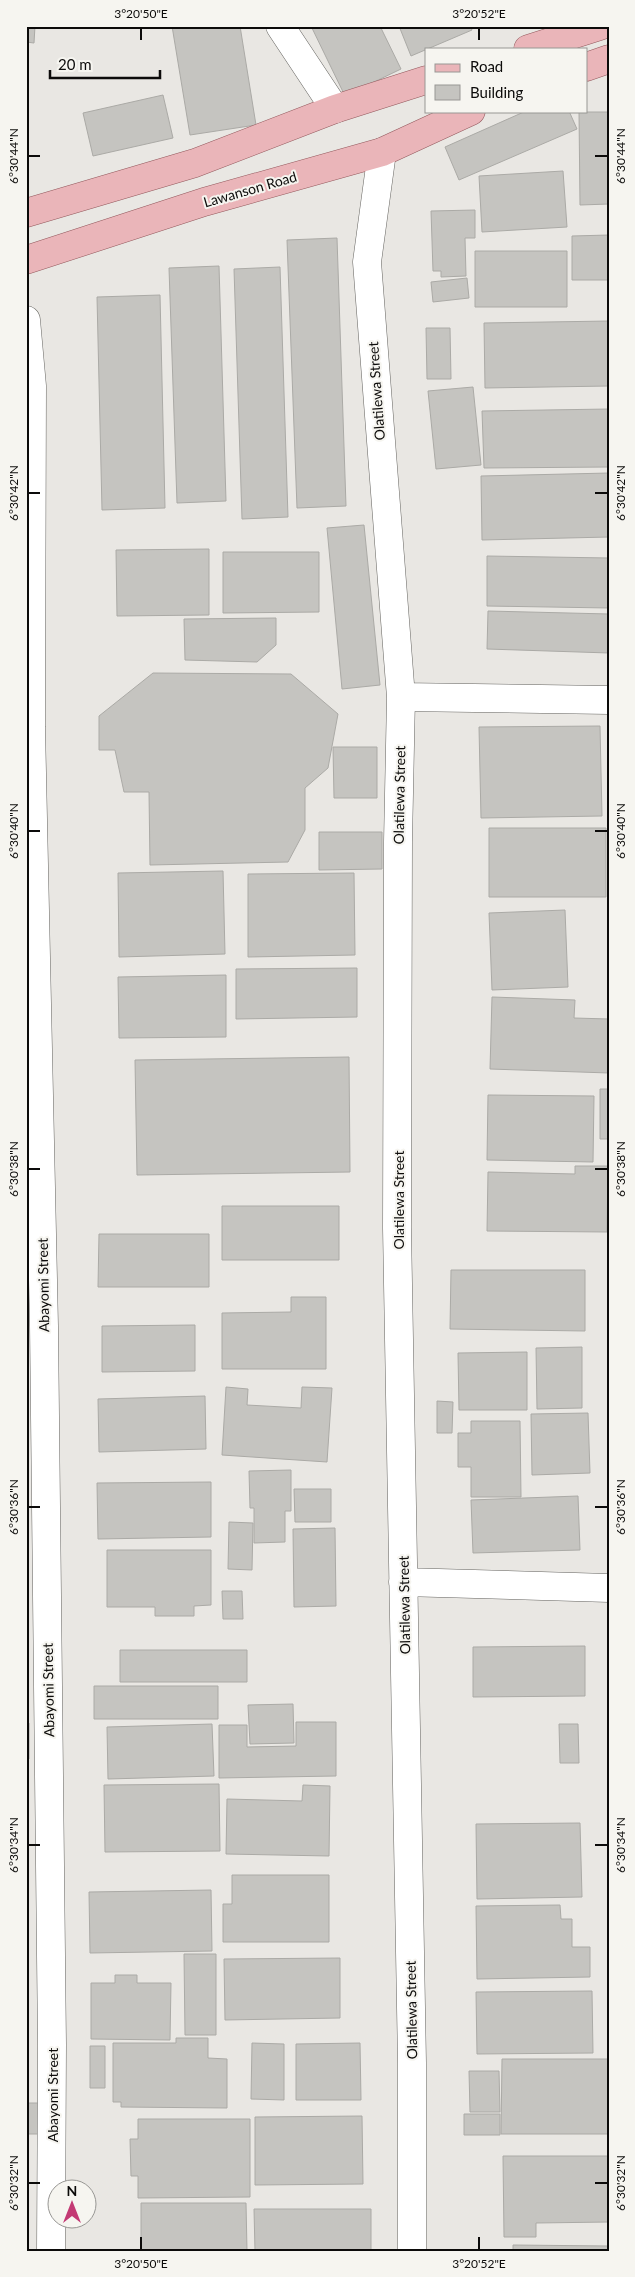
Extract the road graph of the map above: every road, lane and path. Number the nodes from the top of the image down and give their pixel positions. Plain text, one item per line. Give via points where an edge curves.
1 (280, 26) edge
2 (600, 26) edge
3 (531, 48) edge
4 (609, 59) edge
5 (588, 66) edge
6 (425, 80) edge
7 (335, 109) junction
8 (469, 112) edge
9 (382, 152) junction
10 (26, 213) edge
11 (26, 260) edge
12 (26, 320) edge
13 (401, 697) junction
14 (609, 700) edge
15 (403, 1582) junction
16 (609, 1588) edge
17 (51, 2251) edge
18 (412, 2251) edge

1 - 7 street
2 - 3 main road
4 - 5 main road
6 - 7 main road
7 - 10 main road via 195,163
8 - 9 main road, Lawanson Road
9 - 11 main road, Lawanson Road via 204,202
9 - 13 street, Olatilewa Street via 367,262
12 - 17 street, Abayomi Street via 32,386 31,727 44,1316 52,2045
13 - 14 street
13 - 15 street, Olatilewa Street via 397,1228
15 - 16 street
15 - 18 street, Olatilewa Street via 412,2043

